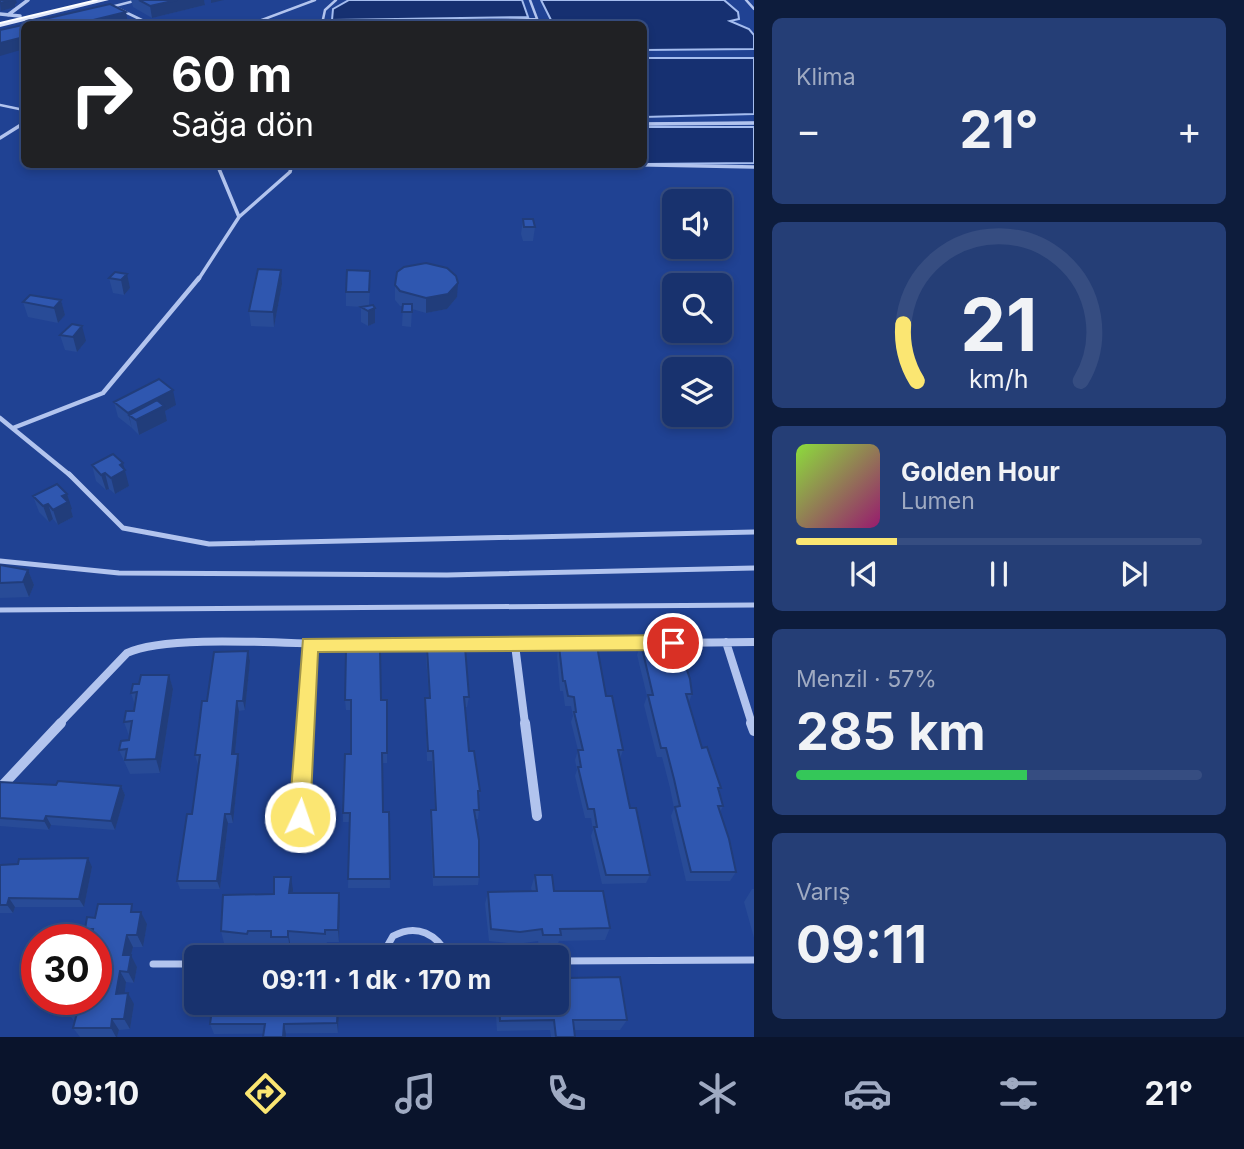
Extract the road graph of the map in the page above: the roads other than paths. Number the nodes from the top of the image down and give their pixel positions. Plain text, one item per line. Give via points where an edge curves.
1 (28, 0) edge
2 (88, 0) edge
3 (106, 0) edge
4 (139, 0) edge
5 (315, 0) edge
6 (336, 0) edge
7 (530, 0) edge
8 (746, 0) edge
9 (113, 6) junction
10 (100, 9) edge
11 (754, 9) edge
12 (0, 14) edge
13 (8, 15) junction
14 (20, 16) junction
15 (537, 19) joint
16 (144, 21) edge
17 (259, 21) edge
18 (323, 21) edge
19 (457, 21) edge
20 (0, 23) edge
21 (0, 105) edge
22 (21, 109) edge
23 (754, 123) edge
24 (647, 124) edge
25 (21, 125) edge
26 (0, 138) edge
27 (647, 165) edge
28 (754, 167) edge
29 (219, 168) edge
30 (291, 168) edge
31 (239, 217) junction
32 (0, 418) edge
33 (13, 428) junction
34 (754, 532) edge
35 (0, 561) edge
36 (754, 568) edge
37 (754, 605) edge
38 (0, 610) edge
39 (726, 642) junction
40 (754, 642) edge
41 (309, 645) junction
42 (515, 645) junction
43 (754, 731) edge
44 (0, 789) edge
45 (537, 816) dead end
46 (300, 817) dead end
47 (386, 945) edge
48 (442, 945) edge
49 (754, 960) edge
50 (569, 961) edge
51 (153, 964) dead end
52 (184, 964) edge

1 - 13 street
2 - 14 main road
3 - 20 main road
4 - 9 lane
5 - 17 lane
6 - 18 lane
7 - 15 lane
8 - 11 lane
9 - 10 lane
9 - 16 lane
12 - 13 street
13 - 14 street
14 - 20 main road
15 - 19 lane
21 - 22 lane
23 - 24 lane
25 - 26 lane
27 - 28 lane
29 - 31 lane
30 - 31 lane
31 - 33 lane via 209,266 103,393
32 - 33 lane
33 - 34 lane via 58,463 122,528 209,544
35 - 36 lane via 132,573 447,575
37 - 38 lane
39 - 40 street
39 - 42 street
39 - 43 street
41 - 42 street
41 - 44 street via 139,647 127,653
41 - 46 street
42 - 45 street
47 - 48 lane via 397,932 419,928
49 - 50 lane
51 - 52 lane

